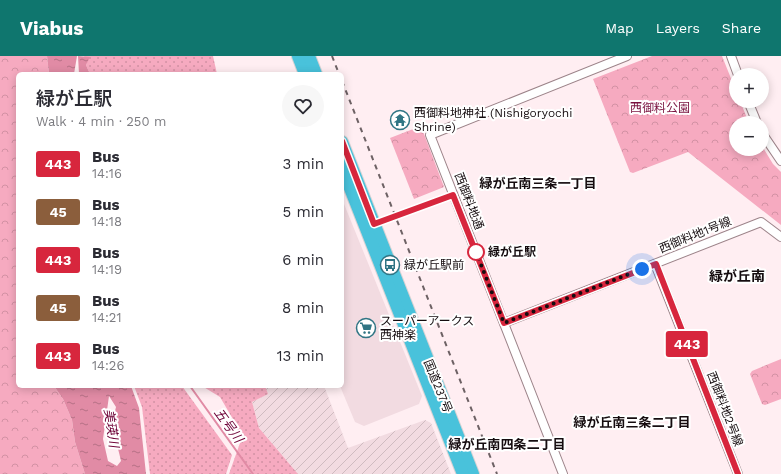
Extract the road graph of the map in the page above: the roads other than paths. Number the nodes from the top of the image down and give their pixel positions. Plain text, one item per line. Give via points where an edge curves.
1 (298, 56) edge
2 (308, 56) edge
3 (627, 56) edge
4 (730, 56) edge
5 (735, 68) edge
6 (304, 72) edge
7 (315, 72) edge
8 (769, 143) edge
9 (344, 147) edge
10 (781, 160) edge
11 (344, 173) edge
12 (781, 237) edge
13 (656, 264) junction
14 (504, 323) junction
15 (463, 474) edge
16 (473, 474) edge
17 (563, 474) edge
18 (738, 474) edge

1 - 6 highway
2 - 7 highway
3 - 14 street, 西御料地通 via 430,135
4 - 5 street
8 - 10 street
9 - 16 highway, 国道237号
11 - 15 highway, 国道237号
12 - 13 street, 西御料地1号線 via 761,222
13 - 14 street, 西御料地1号線
13 - 18 street, 西御料地2号線
14 - 17 street, 西御料地通

